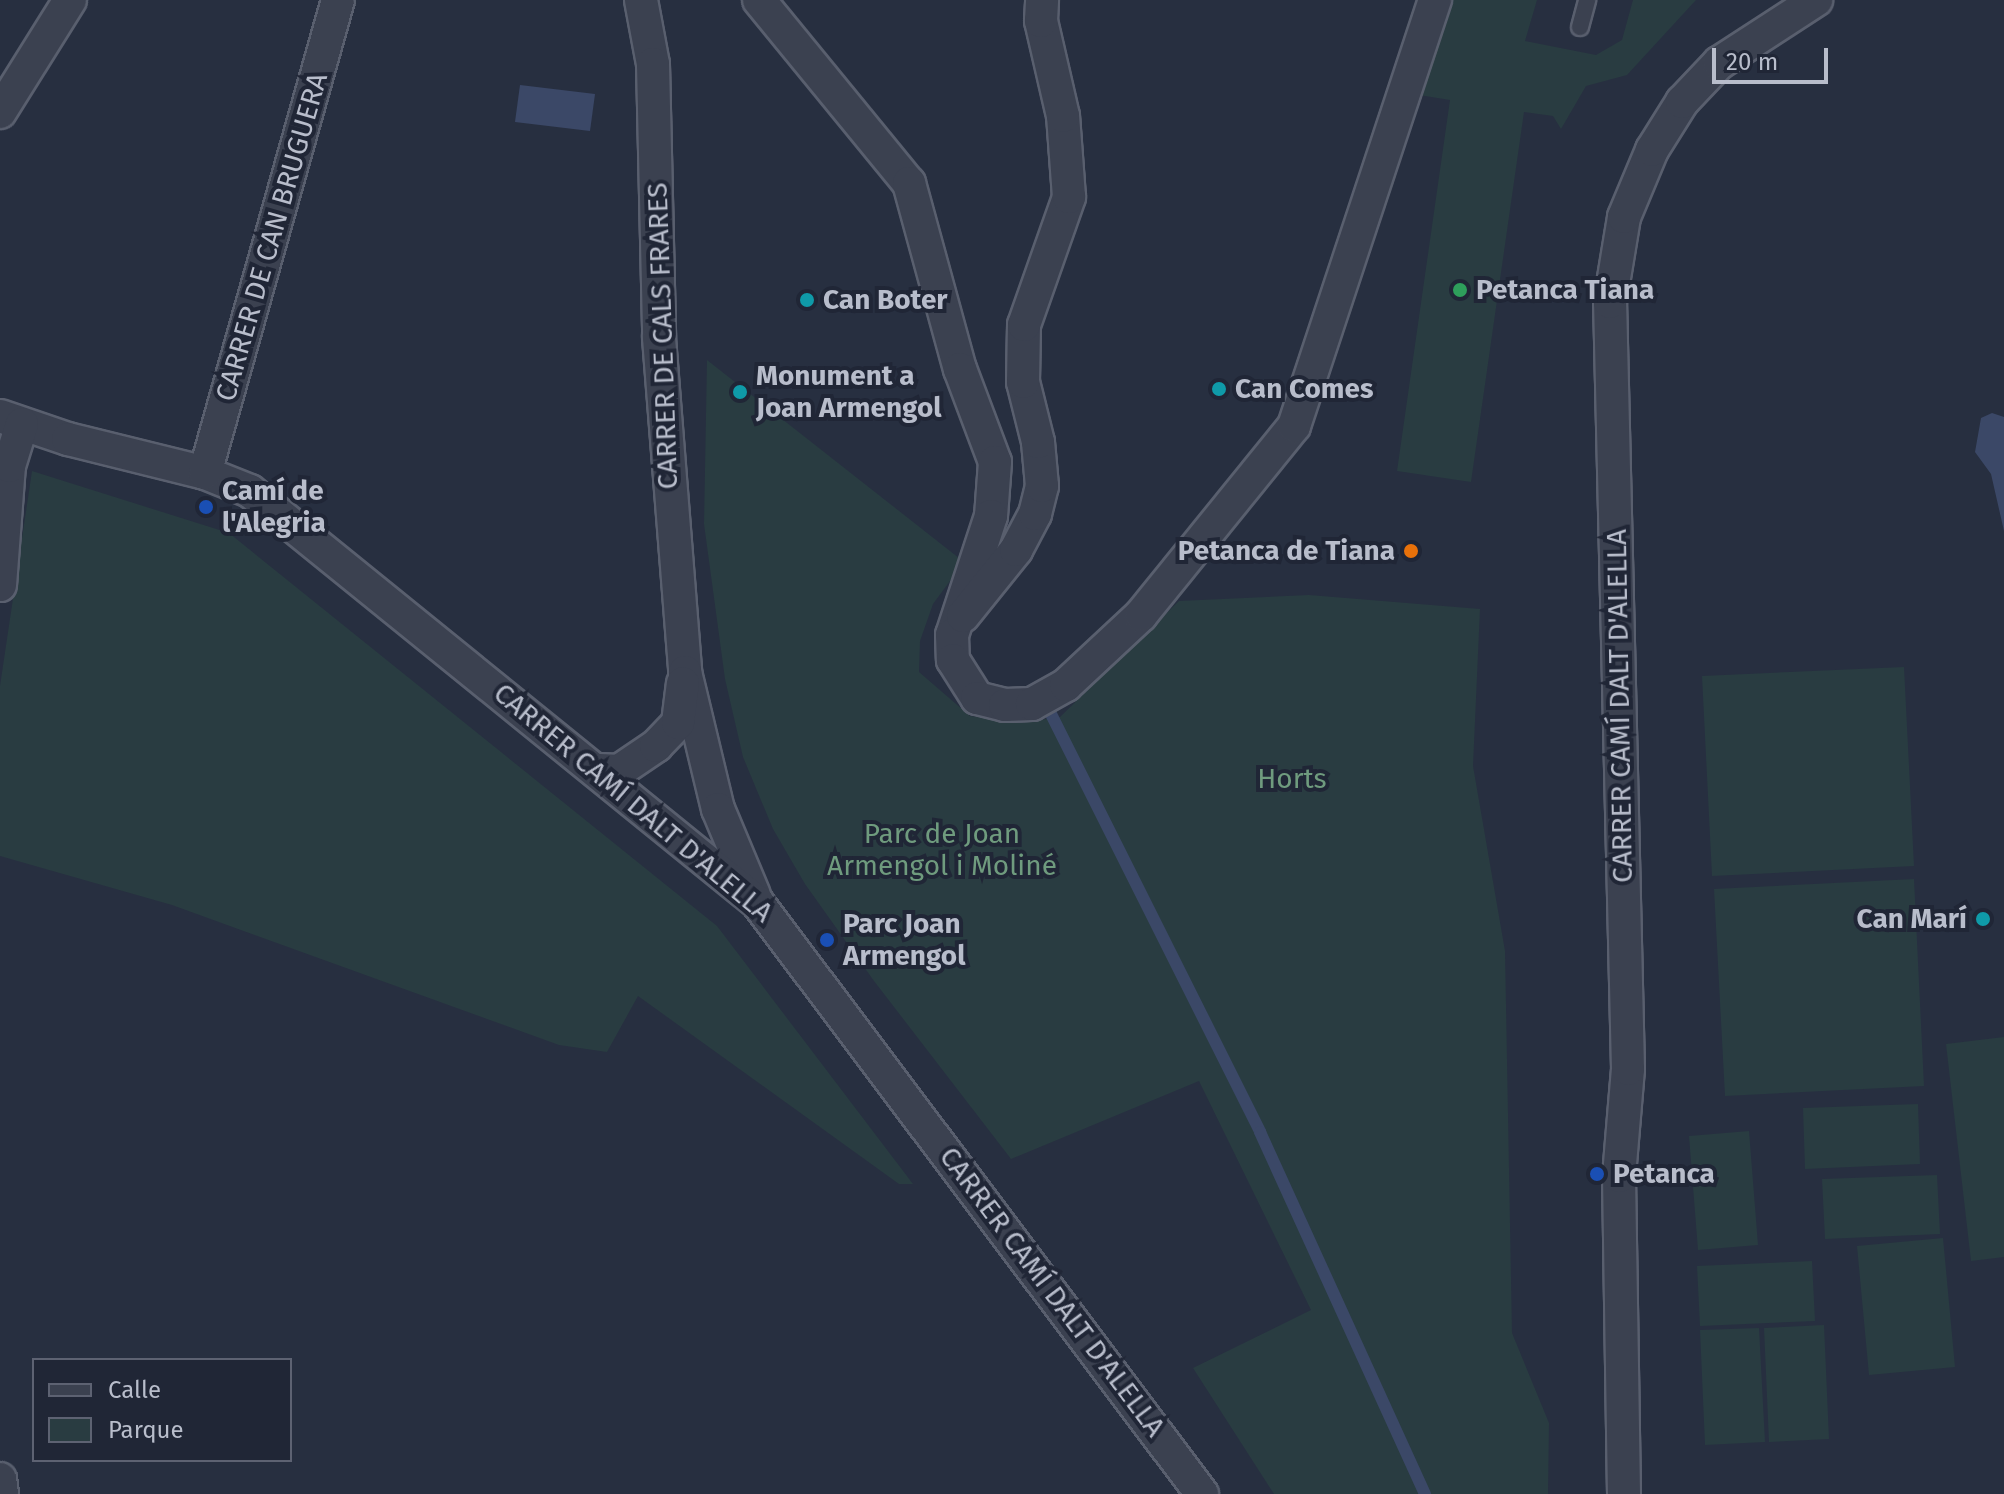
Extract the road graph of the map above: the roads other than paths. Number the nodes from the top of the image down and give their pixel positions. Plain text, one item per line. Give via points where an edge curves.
1 (70, 0) edge
2 (338, 0) edge
3 (641, 0) edge
4 (759, 0) edge
5 (1042, 0) edge
6 (1435, 0) edge
7 (1587, 0) edge
8 (1816, 0) edge
9 (1778, 9) edge
10 (1580, 27) dead end
11 (0, 112) edge
12 (11, 420) edge
13 (205, 473) junction
14 (0, 585) edge
15 (955, 624) junction
16 (685, 672) junction
17 (599, 770) junction
18 (757, 902) junction
19 (0, 1479) edge
20 (2, 1494) edge
21 (1202, 1494) edge
22 (1624, 1494) edge

1 - 11 street
2 - 13 street, CARRER DE CAN BRUGUERA
3 - 16 street, CARRER DE CALS FRARES via 653,64 659,338
4 - 15 street via 909,183 960,369 995,462 991,516
5 - 15 street via 1041,21 1063,116 1069,197 1024,325 1023,382 1042,486 1035,514 1016,550
6 - 15 street via 1294,426 1141,615 1044,699 1005,705 977,698 953,660
7 - 10 lane
8 - 9 street, CARRER CAMÍ DALT D'ALELLA
9 - 22 street, CARRER CAMÍ DALT D'ALELLA via 1682,102 1652,150 1624,217 1610,302 1628,1069 1619,1176
12 - 13 street, CARRER CAMÍ DALT D'ALELLA
12 - 14 street
13 - 17 street, CARRER CAMÍ DALT D'ALELLA via 250,491 282,514
16 - 17 street, CARRER DE CALS FRARES via 678,723 619,771
16 - 18 street, CARRER DE CALS FRARES via 718,809
17 - 18 street, CARRER CAMÍ DALT D'ALELLA
18 - 21 street, CARRER CAMÍ DALT D'ALELLA
19 - 20 street

